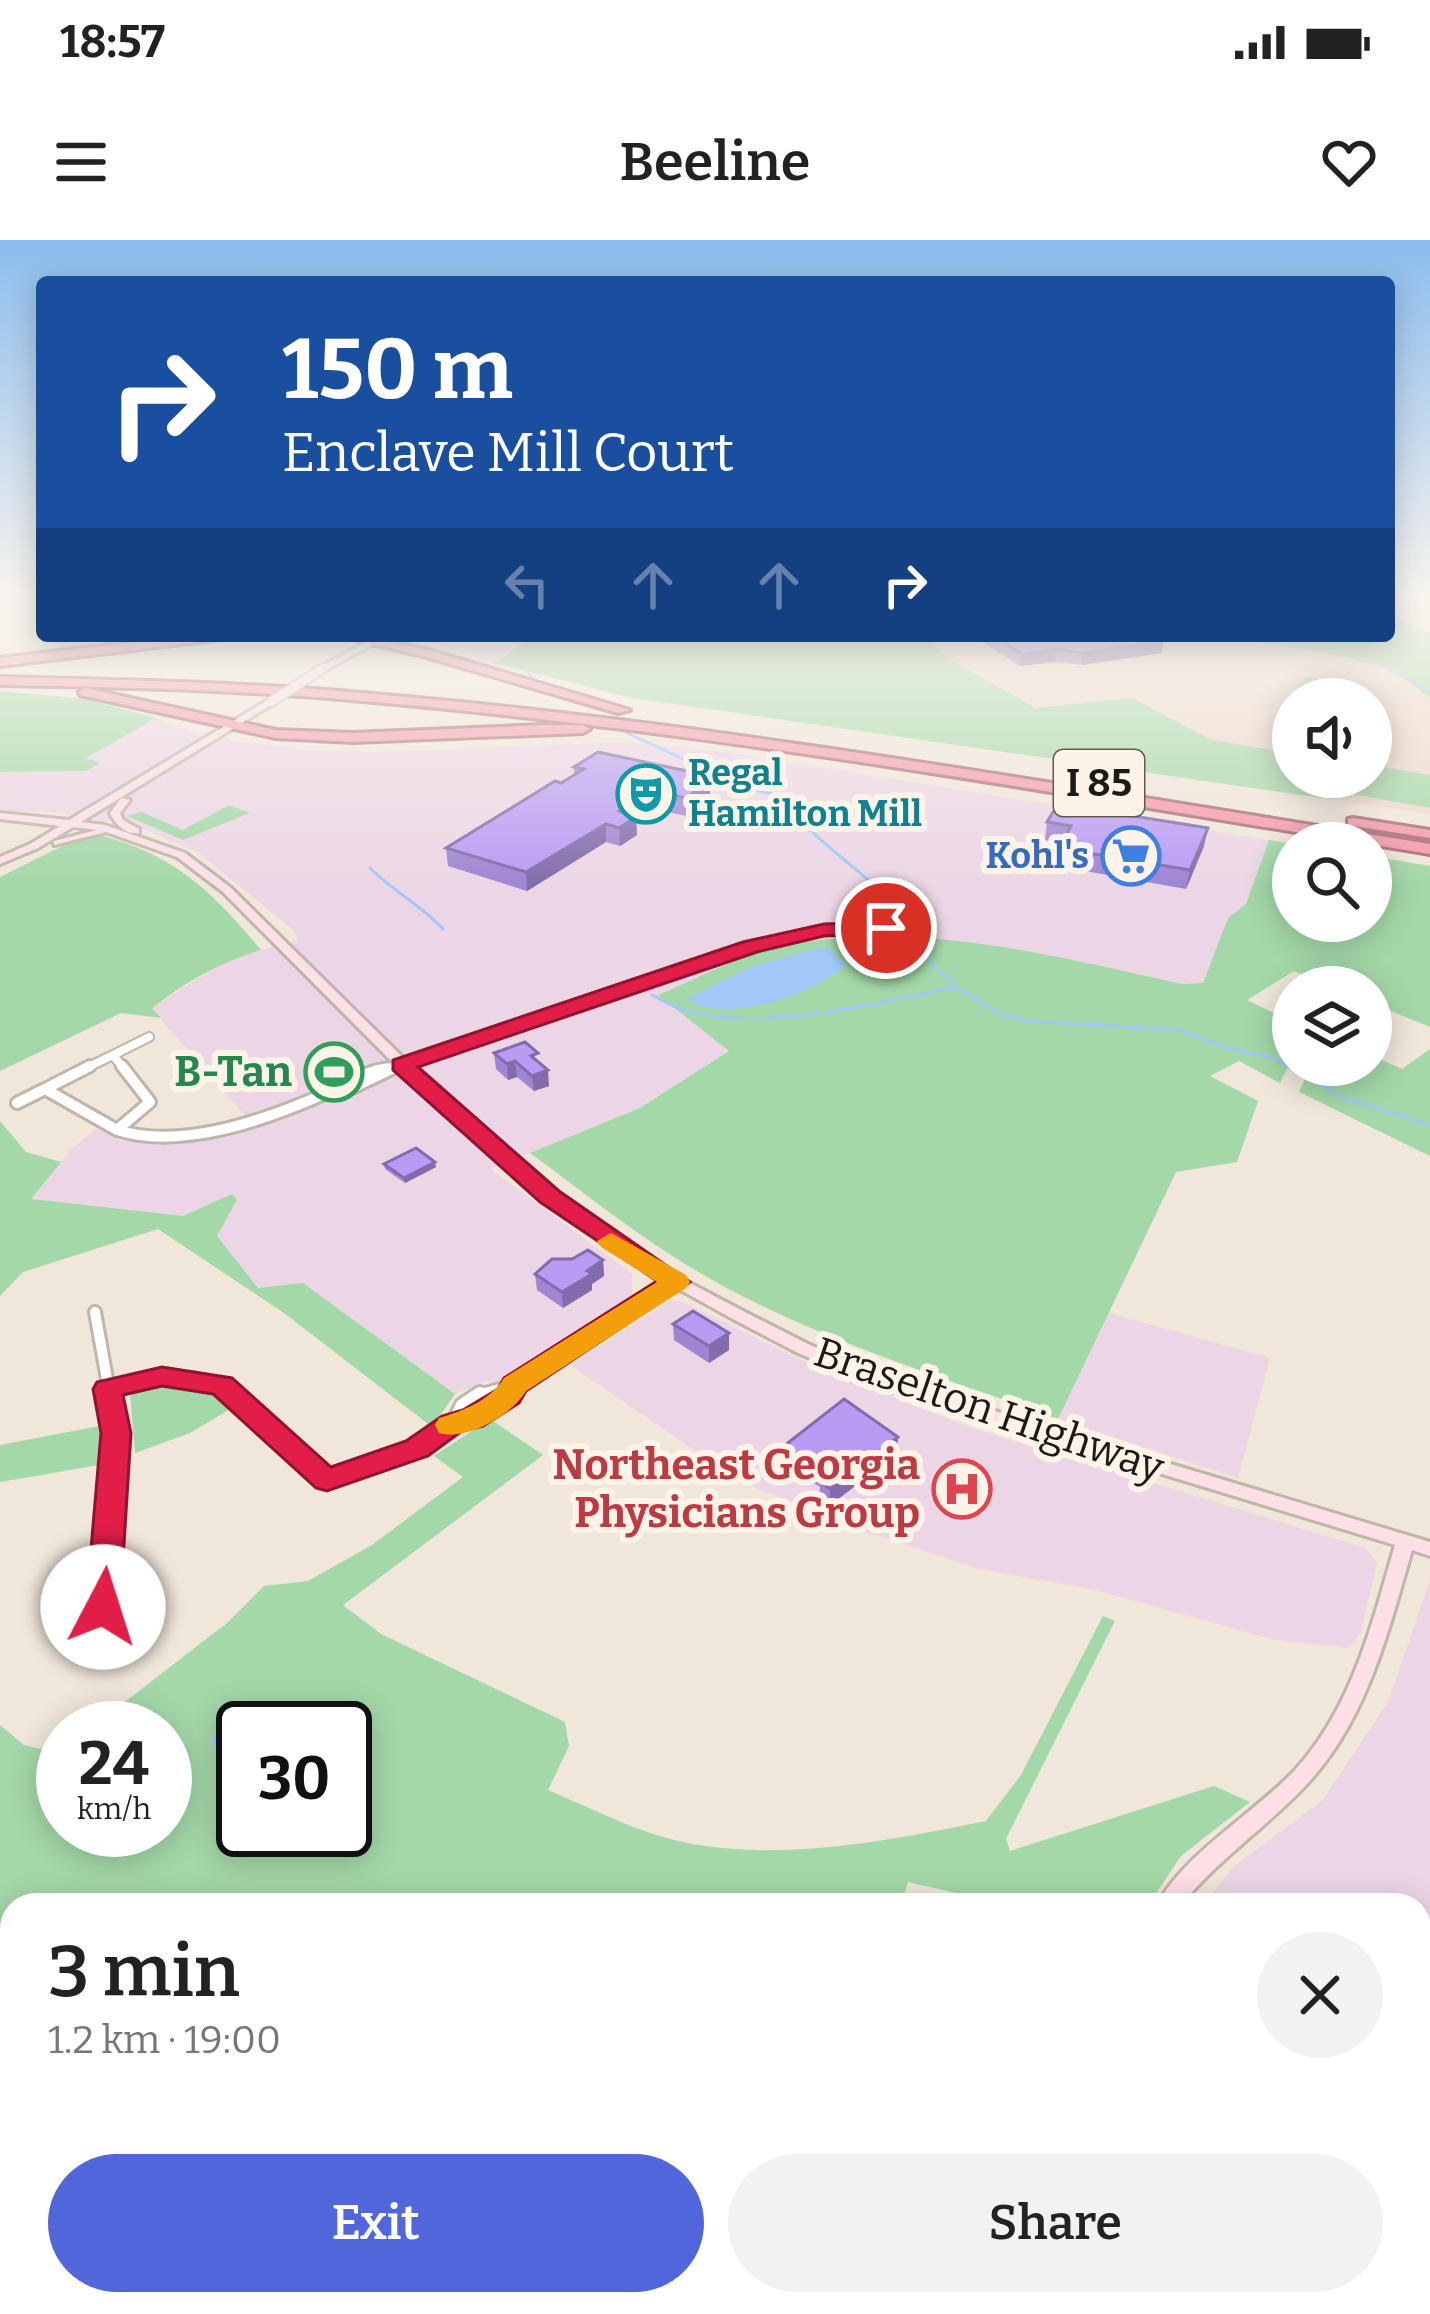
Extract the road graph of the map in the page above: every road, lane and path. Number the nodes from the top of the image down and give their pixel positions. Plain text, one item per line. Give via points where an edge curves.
1 (96, 694) edge
2 (284, 694) edge
3 (323, 694) edge
4 (455, 694) edge
5 (568, 694) edge
6 (623, 710) junction
7 (200, 723) junction
8 (232, 727) junction
9 (265, 733) junction
10 (214, 739) junction
11 (852, 759) junction
12 (123, 797) junction
13 (0, 816) edge
14 (19, 817) junction
15 (81, 824) junction
16 (128, 834) junction
17 (1430, 834) edge
18 (58, 843) junction
19 (161, 844) junction
20 (34, 846) junction
21 (1430, 849) edge
22 (0, 861) edge
23 (0, 872) edge
24 (918, 929) dead end
25 (148, 1037) dead end
26 (113, 1055) junction
27 (397, 1067) junction
28 (45, 1089) junction
29 (17, 1103) dead end
30 (116, 1130) junction
31 (676, 1282) junction
32 (95, 1312) dead end
33 (107, 1389) junction
34 (1405, 1541) junction
35 (1430, 1549) edge
36 (103, 1607) dead end
37 (1177, 1893) edge

1 - 7 highway
2 - 8 main road, bridge
3 - 11 highway, I 85 via 635,725
4 - 6 highway, I 85
5 - 6 highway
6 - 17 highway, I 85
7 - 8 highway
7 - 10 highway
8 - 9 highway
8 - 10 main road
9 - 10 highway
9 - 11 highway via 616,730
10 - 12 main road
11 - 21 highway, I 85
12 - 14 main road
12 - 15 main road
12 - 19 main road via 119,823
13 - 14 main road, Braselton Highway
14 - 15 main road, Braselton Highway
14 - 20 main road via 44,829
15 - 16 main road, Braselton Highway
15 - 18 main road
15 - 20 main road
16 - 18 main road
16 - 19 main road, Braselton Highway
18 - 23 main road
19 - 27 main road, Braselton Highway via 227,890
20 - 22 main road
24 - 27 street via 824,930 751,947
25 - 26 street
26 - 28 street
26 - 30 street via 150,1102
27 - 30 street via 200,1133 158,1138
27 - 31 main road, Braselton Highway via 550,1196
28 - 29 street
28 - 30 street
31 - 33 street via 472,1419 327,1480 222,1385 162,1376
31 - 34 main road, Braselton Highway via 899,1388
32 - 33 street
33 - 36 street via 116,1433
34 - 35 main road, Braselton Highway
34 - 37 main road via 1337,1730 1303,1775

